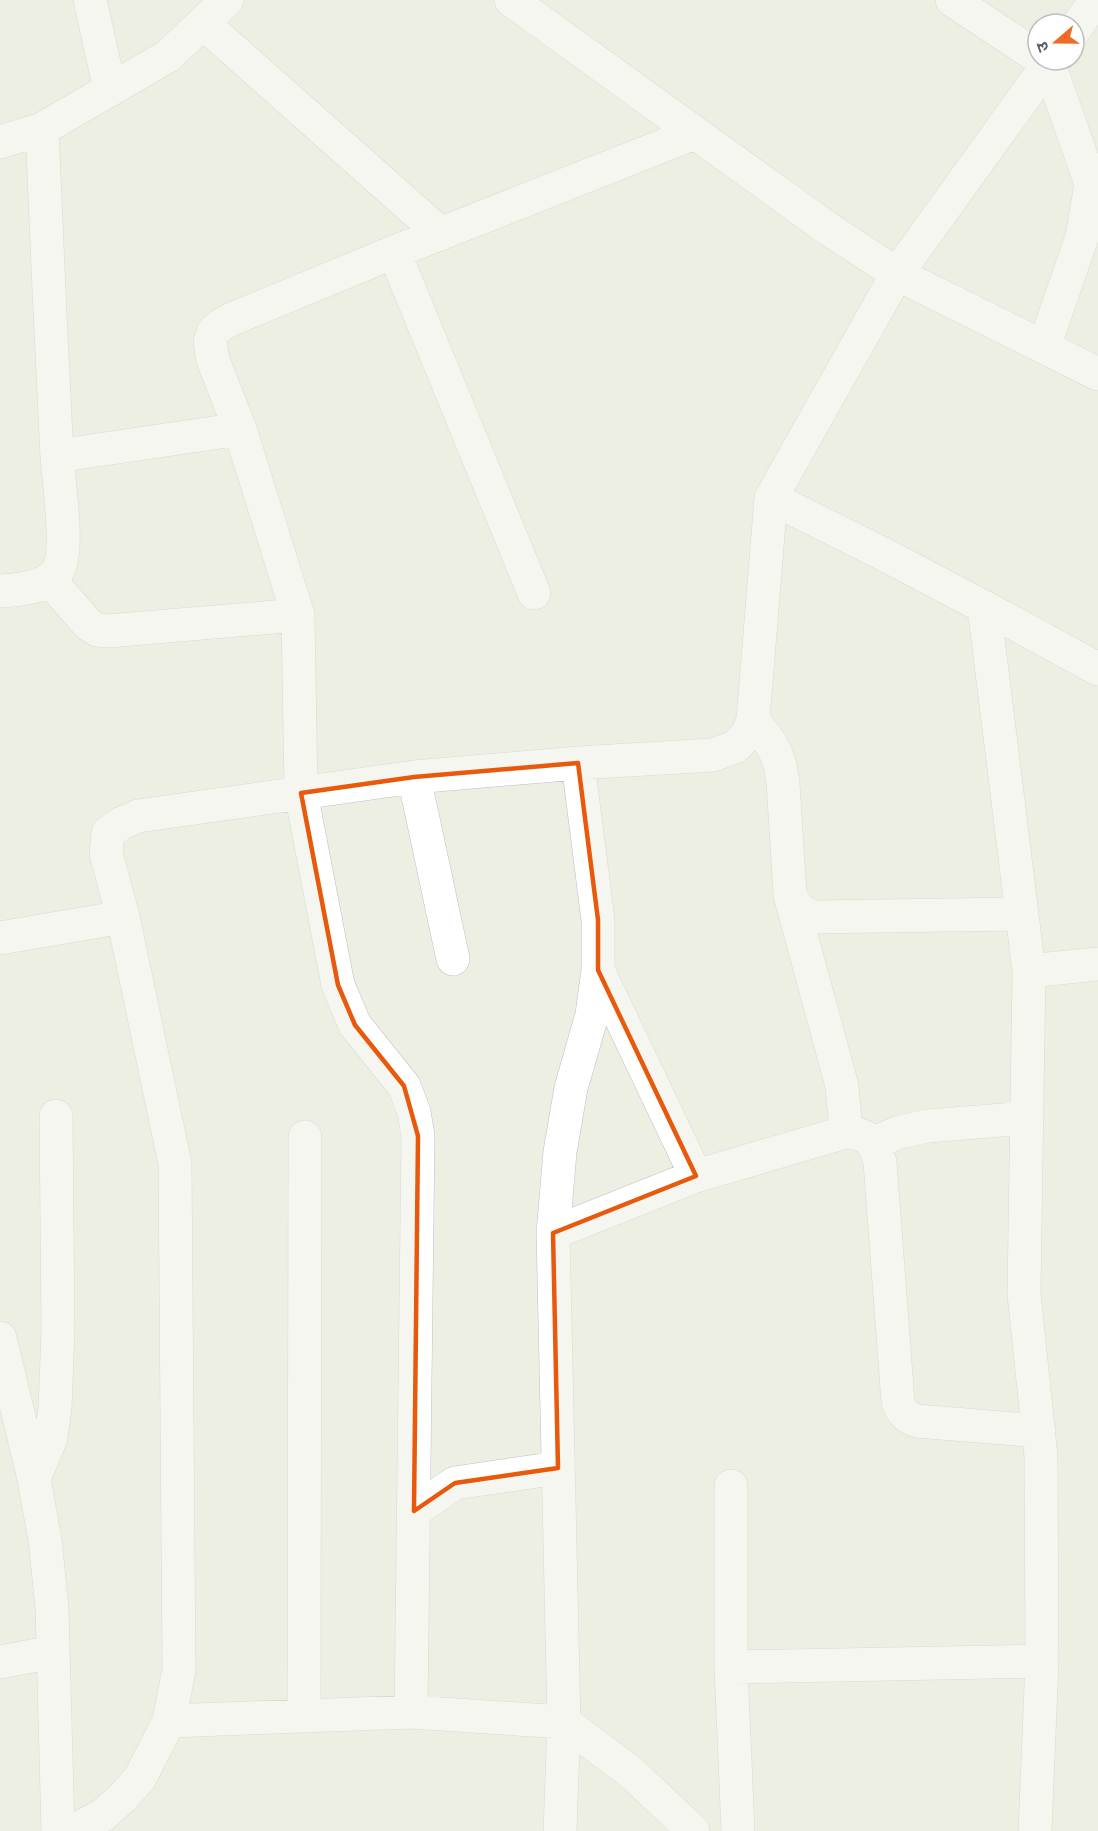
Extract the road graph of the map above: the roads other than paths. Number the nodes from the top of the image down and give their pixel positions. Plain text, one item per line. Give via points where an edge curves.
1 (90, 0) edge
2 (227, 0) edge
3 (952, 0) edge
4 (1096, 0) edge
5 (519, 1) edge
6 (1086, 14) edge
7 (203, 23) junction
8 (1026, 48) edge
9 (1037, 72) edge
10 (1049, 72) edge
11 (110, 90) junction
12 (42, 129) junction
13 (695, 133) junction
14 (0, 142) edge
15 (441, 234) junction
16 (394, 252) junction
17 (897, 274) junction
18 (1044, 347) junction
19 (1098, 374) edge
20 (240, 429) junction
21 (57, 456) junction
22 (771, 498) junction
23 (49, 579) junction
24 (0, 591) edge
25 (534, 592) dead end
26 (984, 608) junction
27 (298, 615) junction
28 (1098, 669) edge
29 (753, 720) junction
30 (578, 762) junction
31 (414, 777) junction
32 (301, 793) junction
33 (790, 894) junction
34 (1022, 914) junction
35 (123, 916) junction
36 (0, 938) edge
37 (453, 959) dead end
38 (1098, 964) edge
39 (598, 970) junction
40 (1029, 971) junction
41 (56, 1116) dead end
42 (1026, 1118) junction
43 (305, 1137) dead end
44 (859, 1138) junction
45 (696, 1176) junction
46 (553, 1233) junction
47 (0, 1338) edge
48 (1039, 1431) junction
49 (558, 1468) junction
50 (34, 1479) junction
51 (731, 1486) dead end
52 (414, 1511) junction
53 (53, 1652) junction
54 (1042, 1661) junction
55 (0, 1662) edge
56 (731, 1667) junction
57 (411, 1712) junction
58 (304, 1716) junction
59 (169, 1721) junction
60 (564, 1722) junction
61 (58, 1831) edge
62 (69, 1831) edge
63 (560, 1831) edge
64 (693, 1831) edge
65 (738, 1831) edge
66 (1035, 1831) edge

1 - 11 street
2 - 7 street
3 - 8 street
4 - 6 street
5 - 13 street
7 - 11 street via 168,56
7 - 15 street
9 - 17 street
10 - 18 street via 1091,184 1082,237
11 - 12 street
12 - 14 street
12 - 21 street
13 - 15 street
13 - 17 street
15 - 16 street
16 - 20 street via 232,319 213,332 213,360
16 - 25 street
17 - 18 street
17 - 22 street
18 - 19 street
20 - 21 street
20 - 27 street
21 - 23 street via 63,548 59,568
22 - 26 street
22 - 29 street
23 - 24 street via 31,588
23 - 27 street via 97,630
26 - 28 street
26 - 34 street
27 - 32 street
29 - 30 street via 747,735 735,747 713,755
29 - 33 street via 768,738 780,765
30 - 31 street
30 - 39 street via 598,920
31 - 32 street
31 - 37 street
32 - 35 street via 138,816 122,823 108,833 106,853
32 - 52 street via 338,985 355,1025 404,1086 418,1136
33 - 34 street via 802,913 814,917
33 - 44 street
34 - 40 street
35 - 36 street
35 - 59 street via 175,1164 179,1670
38 - 40 street
39 - 45 street
39 - 46 street via 592,1014 571,1088 560,1152
40 - 42 street
41 - 50 street via 56,1398 51,1438
42 - 44 street via 928,1126
42 - 48 street via 1024,1294
43 - 58 street
44 - 45 street
44 - 48 street via 880,1162 898,1402 902,1411 917,1421
45 - 46 street
46 - 49 street
47 - 50 street
48 - 54 street
49 - 52 street via 455,1483
49 - 60 street
50 - 53 street via 45,1540
51 - 56 street
52 - 57 street
53 - 55 street
53 - 61 street
54 - 56 street
54 - 66 street
56 - 65 street
57 - 58 street
57 - 60 street
58 - 59 street
59 - 62 street via 140,1778 122,1798 103,1815
60 - 63 street
60 - 64 street via 633,1774

